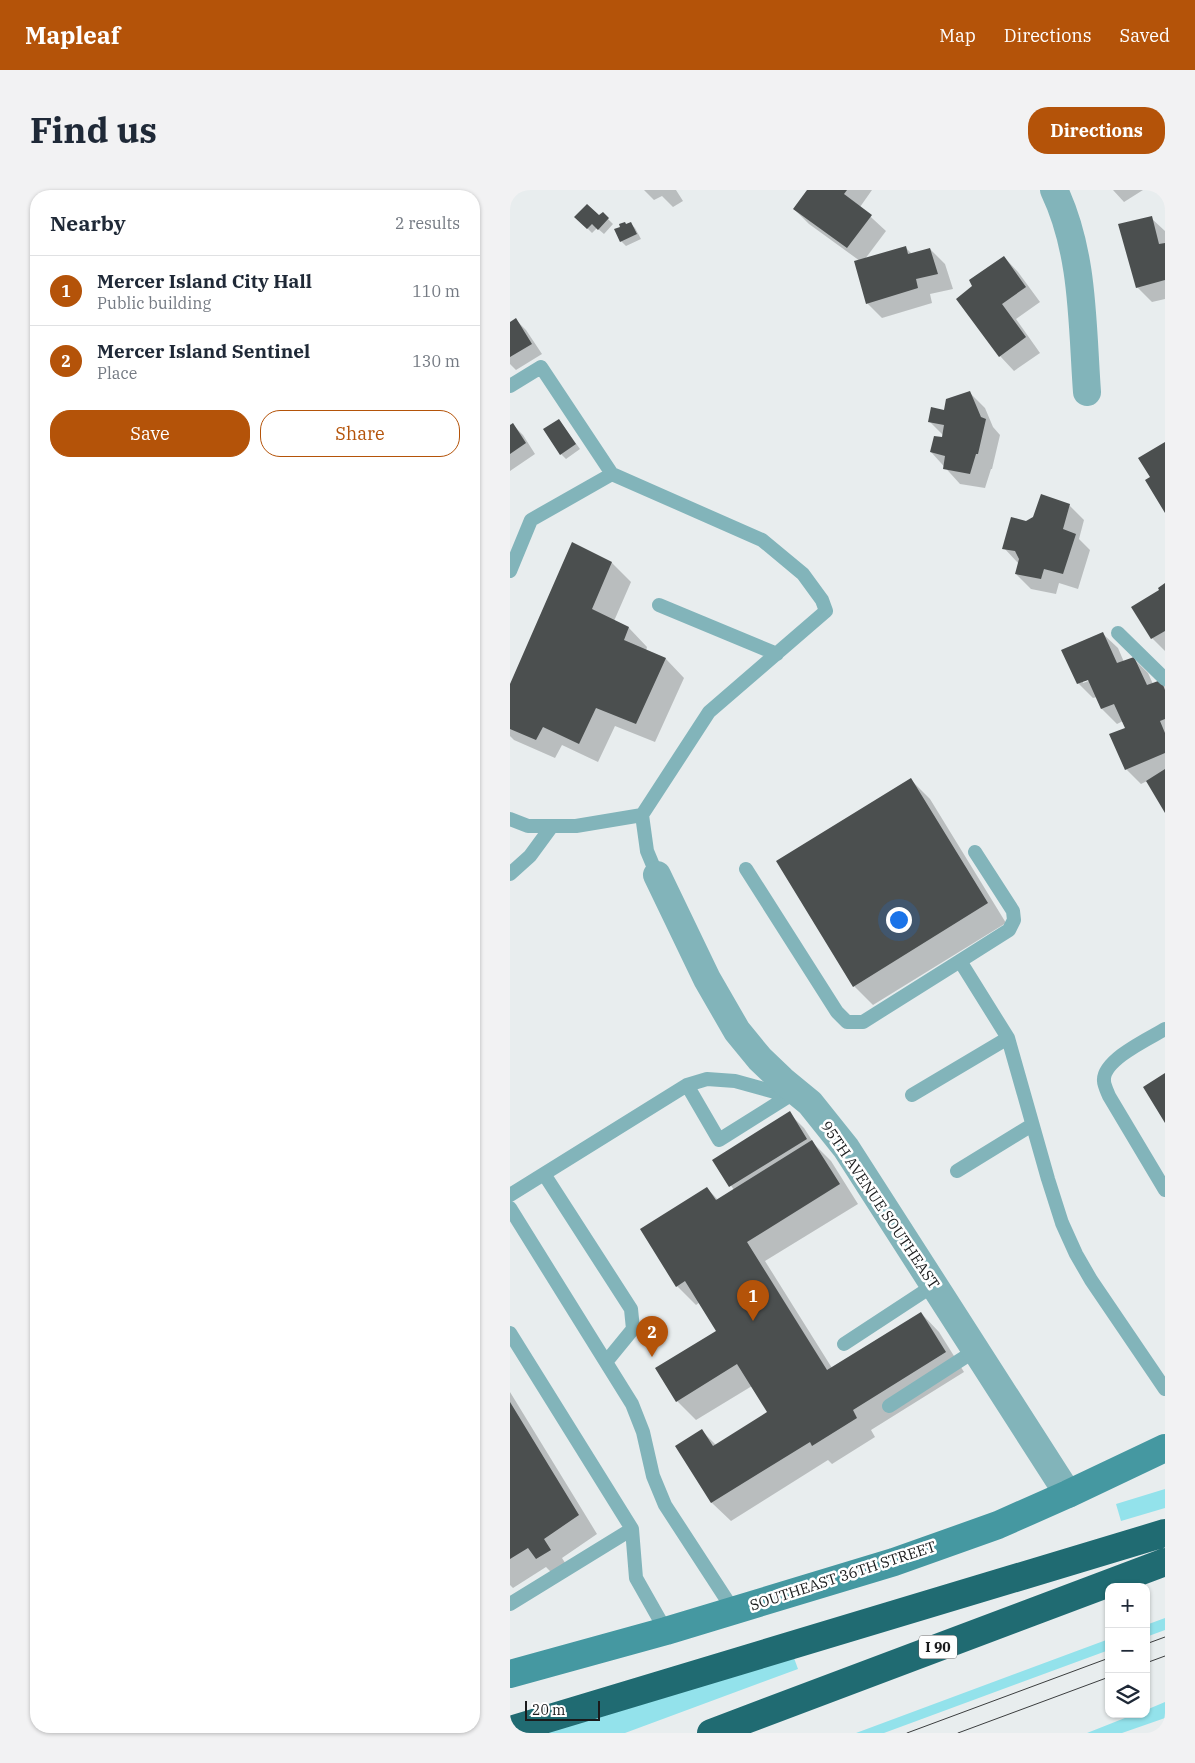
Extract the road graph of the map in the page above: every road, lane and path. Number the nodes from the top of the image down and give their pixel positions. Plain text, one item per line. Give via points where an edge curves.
1 (1054, 190) edge
2 (510, 386) edge
3 (1087, 392) dead end
4 (612, 474) junction
5 (514, 553) edge
6 (510, 571) edge
7 (659, 605) dead end
8 (1118, 633) dead end
9 (777, 654) junction
10 (1165, 678) edge
11 (642, 815) junction
12 (510, 819) edge
13 (552, 826) junction
14 (976, 852) dead end
15 (746, 869) dead end
16 (510, 874) edge
17 (657, 876) joint
18 (960, 960) junction
19 (1165, 1029) edge
20 (1008, 1038) junction
21 (687, 1084) junction
22 (912, 1095) dead end
23 (799, 1099) junction
24 (1032, 1126) junction
25 (957, 1171) dead end
26 (544, 1174) junction
27 (1165, 1190) edge
28 (510, 1195) edge
29 (510, 1208) edge
30 (934, 1285) junction
31 (510, 1333) edge
32 (844, 1344) dead end
33 (976, 1350) junction
34 (606, 1362) junction
35 (1165, 1389) edge
36 (889, 1406) dead end
37 (1165, 1448) edge
38 (1068, 1494) junction
39 (632, 1529) junction
40 (1165, 1533) edge
41 (1165, 1562) edge
42 (510, 1604) edge
43 (734, 1610) junction
44 (666, 1631) junction
45 (510, 1674) edge
46 (510, 1730) edge
47 (711, 1733) edge

1 - 3 street via 1064,210 1078,267
2 - 4 lane via 541,368
4 - 5 lane via 531,520
4 - 9 lane via 762,540 803,574 826,611
5 - 6 lane
7 - 9 lane
8 - 10 lane
9 - 11 lane via 710,712
11 - 13 lane via 576,826
11 - 17 lane, 95TH AVENUE SOUTHEAST via 647,851
12 - 13 lane via 528,826
13 - 16 lane via 530,856
14 - 18 lane via 1013,911 1014,920 1009,930
15 - 18 lane via 837,1012 847,1022 863,1022
17 - 23 street, 95TH AVENUE SOUTHEAST via 707,979 737,1031
18 - 20 lane
19 - 27 lane via 1118,1058 1108,1068 1103,1080 1108,1096
20 - 22 lane
20 - 24 lane
21 - 23 lane via 707,1079 735,1081
21 - 23 lane via 719,1140
21 - 26 lane
23 - 30 street, 95TH AVENUE SOUTHEAST via 846,1148
24 - 25 lane
24 - 35 lane via 1062,1223 1076,1254
26 - 28 lane
26 - 34 lane via 631,1309 632,1329
29 - 34 lane
30 - 32 lane
30 - 33 street, 95TH AVENUE SOUTHEAST
31 - 39 lane
33 - 36 lane
33 - 38 street, 95TH AVENUE SOUTHEAST
34 - 43 lane via 632,1404 665,1505
37 - 38 street, SOUTHEAST 36TH STREET
38 - 43 street, SOUTHEAST 36TH STREET via 998,1525 902,1559
39 - 42 lane
39 - 44 lane via 636,1578
40 - 46 highway
41 - 47 highway, I 90
43 - 44 street, SOUTHEAST 36TH STREET
44 - 45 street, SOUTHEAST 36TH STREET

